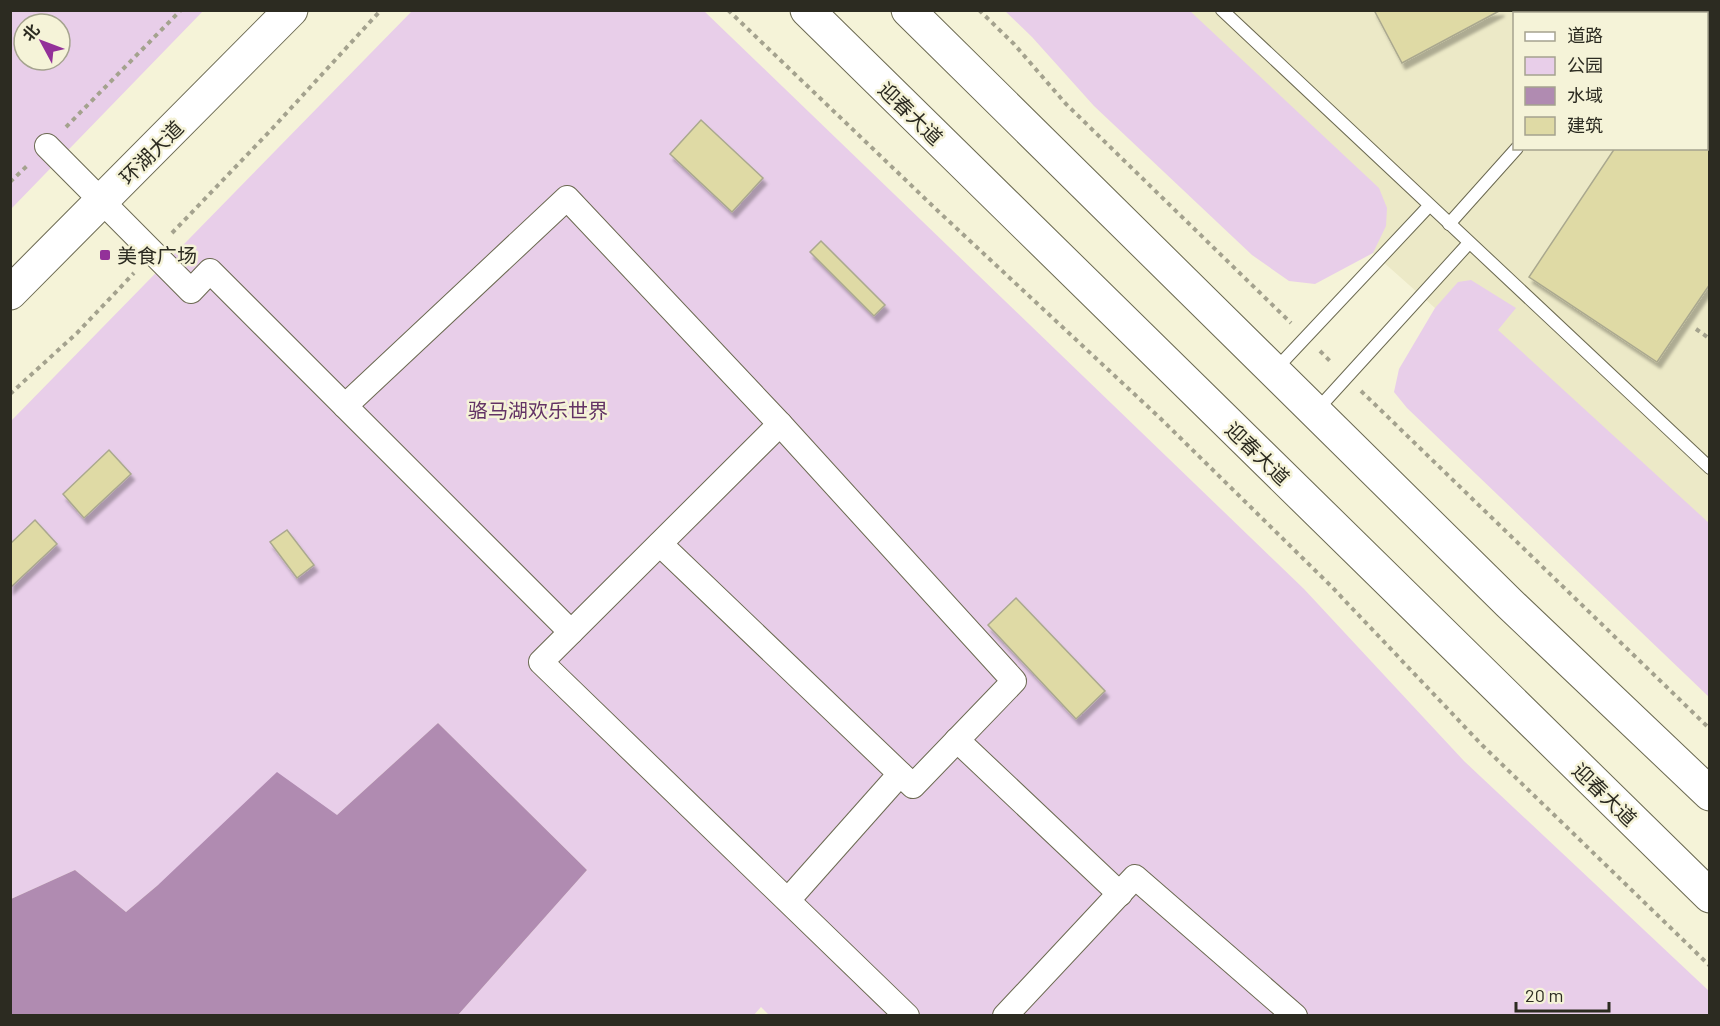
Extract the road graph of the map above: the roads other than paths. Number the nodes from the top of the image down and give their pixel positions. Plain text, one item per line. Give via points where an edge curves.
1 (291, 10) edge
2 (807, 10) edge
3 (908, 10) edge
4 (1222, 10) edge
5 (47, 146) road end
6 (1515, 150) edge
7 (101, 202) junction
8 (1429, 206) junction
9 (1449, 224) junction
10 (1469, 243) junction
11 (10, 293) edge
12 (1274, 371) junction
13 (345, 406) junction
14 (1315, 412) junction
15 (780, 424) junction
16 (1710, 468) edge
17 (660, 544) junction
18 (571, 632) junction
19 (957, 740) junction
20 (900, 774) junction
21 (1710, 794) edge
22 (1120, 894) junction
23 (1710, 896) edge
24 (788, 900) junction
25 (907, 1016) edge
26 (1005, 1016) edge
27 (1295, 1016) edge

1 - 7 main road, 环湖大道
2 - 23 main road, 迎春大道
3 - 12 main road
4 - 8 lane
5 - 7 street
6 - 9 lane
7 - 11 main road, 环湖大道
7 - 13 street via 191,291 210,271
8 - 9 lane
8 - 12 lane
9 - 10 lane
10 - 14 lane
10 - 16 lane
12 - 14 main road
13 - 15 street via 567,198
13 - 18 street
14 - 21 main road
15 - 17 street
15 - 19 street via 1014,681
17 - 18 street
17 - 20 street
18 - 24 street via 541,662
19 - 20 street via 913,786
19 - 22 street
20 - 24 street
22 - 26 street
22 - 27 street via 1135,877
24 - 25 street

